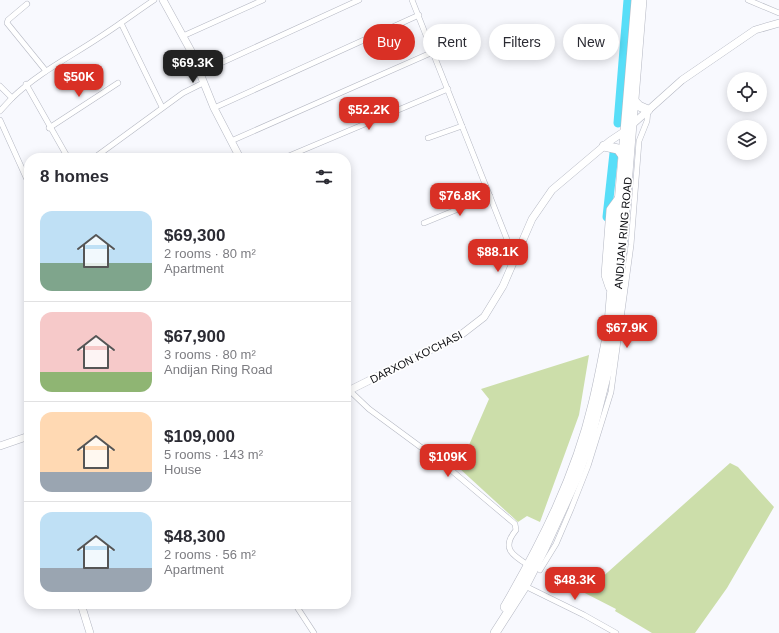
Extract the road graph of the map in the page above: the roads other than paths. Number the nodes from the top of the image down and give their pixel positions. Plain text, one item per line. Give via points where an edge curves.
1 (154, 0) edge
2 (163, 0) edge
3 (263, 0) edge
4 (359, 0) edge
5 (412, 0) edge
6 (636, 0) edge
7 (642, 0) edge
8 (748, 0) edge
9 (27, 4) dead end
10 (779, 13) edge
11 (418, 15) junction
12 (121, 23) junction
13 (779, 23) edge
14 (423, 27) edge
15 (183, 36) junction
16 (423, 56) edge
17 (436, 60) edge
18 (46, 71) junction
19 (199, 73) junction
20 (118, 83) dead end
21 (203, 83) junction
22 (26, 84) junction
23 (0, 86) edge
24 (448, 89) junction
25 (12, 98) junction
26 (634, 101) junction
27 (162, 107) junction
28 (214, 108) junction
29 (648, 110) junction
30 (0, 111) edge
31 (0, 120) edge
32 (632, 124) junction
33 (462, 126) junction
34 (49, 128) junction
35 (625, 131) junction
36 (428, 138) dead end
37 (231, 141) junction
38 (604, 146) junction
39 (102, 152) edge
40 (65, 153) edge
41 (237, 153) edge
42 (296, 153) edge
43 (623, 156) junction
44 (24, 173) edge
45 (490, 196) junction
46 (627, 197) junction
47 (424, 223) dead end
48 (514, 257) junction
49 (624, 276) junction
50 (351, 390) edge
51 (351, 394) edge
52 (24, 438) edge
53 (0, 446) edge
54 (529, 569) junction
55 (540, 570) joint
56 (526, 586) junction
57 (83, 609) edge
58 (298, 609) edge
59 (90, 633) edge
60 (314, 633) edge
61 (488, 633) edge
62 (495, 633) edge
63 (616, 633) edge

1 - 12 street
2 - 15 main road
3 - 15 street
4 - 19 street
5 - 11 street
6 - 35 highway, ANDIJAN RING ROAD
7 - 26 highway, ANDIJAN RING ROAD
8 - 10 street
9 - 18 street via 7,22
11 - 14 street
11 - 28 street
12 - 18 street
12 - 27 street
13 - 29 main road, DARXON KO'CHASI via 754,30 682,80
15 - 19 main road
16 - 37 street
17 - 24 street
18 - 22 street
19 - 21 main road
20 - 34 street
21 - 27 street
21 - 28 main road
22 - 25 street
22 - 34 street
23 - 25 street
24 - 33 street
24 - 42 street
25 - 30 street
26 - 29 highway
26 - 32 highway, ANDIJAN RING ROAD
27 - 39 street
28 - 37 main road
29 - 32 main road, DARXON KO'CHASI
29 - 46 street
31 - 44 street
32 - 35 main road, DARXON KO'CHASI
32 - 46 highway, ANDIJAN RING ROAD
33 - 36 street
33 - 45 street
34 - 40 street
35 - 38 main road, DARXON KO'CHASI
35 - 43 highway, ANDIJAN RING ROAD
37 - 41 main road
38 - 43 highway via 618,149
38 - 48 main road, DARXON KO'CHASI via 552,190 532,219
43 - 46 highway, ANDIJAN RING ROAD
45 - 47 street
45 - 48 street
46 - 49 highway, ANDIJAN RING ROAD
46 - 54 highway, ANDIJAN RING ROAD via 612,289 608,333 593,406 558,506
48 - 50 main road, DARXON KO'CHASI via 503,286 484,317 462,334
49 - 54 highway, ANDIJAN RING ROAD via 607,373 589,444 558,521
49 - 55 street via 611,392 588,466 559,537
51 - 54 street via 445,465 515,524 516,530 511,536 510,552
52 - 53 main road
54 - 55 highway
54 - 56 highway, ANDIJAN RING ROAD
54 - 61 highway, ANDIJAN RING ROAD
56 - 62 highway, ANDIJAN RING ROAD
56 - 63 street
57 - 59 main road
58 - 60 street

